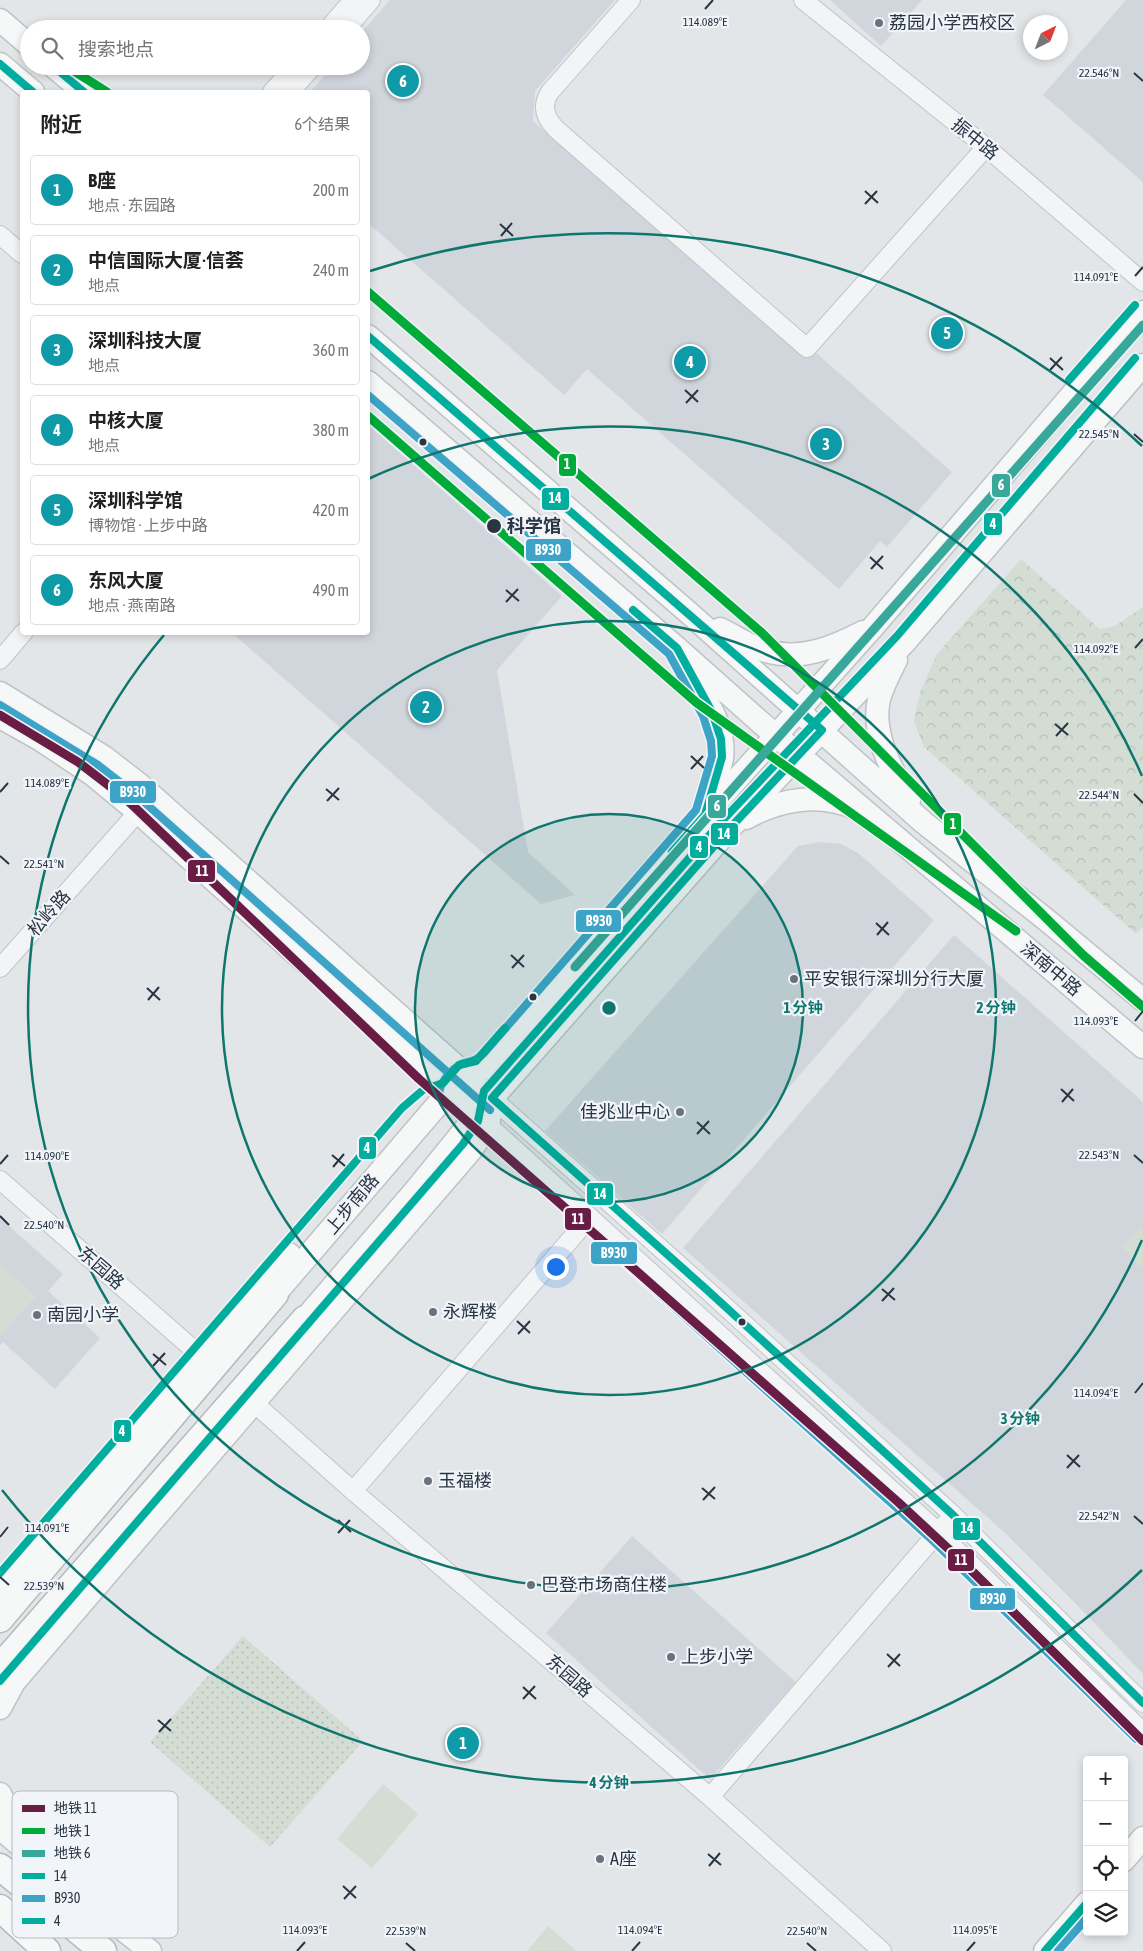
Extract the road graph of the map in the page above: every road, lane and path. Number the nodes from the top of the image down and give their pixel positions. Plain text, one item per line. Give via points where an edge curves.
1 (353, 0) edge
2 (371, 0) edge
3 (631, 0) edge
4 (803, 0) edge
5 (0, 20) edge
6 (336, 20) edge
7 (354, 20) edge
8 (20, 37) edge
9 (0, 64) edge
10 (64, 75) edge
11 (287, 75) edge
12 (305, 75) edge
13 (31, 90) edge
14 (82, 90) edge
15 (274, 90) edge
16 (292, 90) edge
17 (986, 147) junction
18 (0, 235) edge
19 (20, 252) edge
20 (1143, 282) edge
21 (1143, 312) edge
22 (370, 338) edge
23 (1143, 364) edge
24 (370, 384) edge
25 (689, 613) junction
26 (873, 627) junction
27 (21, 635) edge
28 (904, 643) junction
29 (677, 648) junction
30 (0, 660) edge
31 (0, 693) edge
32 (798, 710) junction
33 (0, 717) edge
34 (822, 730) junction
35 (776, 735) junction
36 (799, 754) junction
37 (138, 812) junction
38 (704, 815) junction
39 (876, 821) junction
40 (923, 822) junction
41 (730, 828) junction
42 (0, 968) edge
43 (1143, 1000) edge
44 (1143, 1047) edge
45 (464, 1074) junction
46 (449, 1091) junction
47 (492, 1098) junction
48 (482, 1121) junction
49 (0, 1180) edge
50 (590, 1217) junction
51 (275, 1294) joint
52 (305, 1318) joint
53 (201, 1356) junction
54 (254, 1403) junction
55 (353, 1491) junction
56 (953, 1515) junction
57 (938, 1532) junction
58 (0, 1588) edge
59 (0, 1620) edge
60 (5, 1681) edge
61 (1143, 1704) edge
62 (0, 1708) edge
63 (1143, 1732) edge
64 (0, 1794) edge
65 (710, 1797) junction
66 (12, 1818) edge
67 (0, 1828) edge
68 (12, 1838) edge
69 (1143, 1838) edge
70 (1128, 1855) edge
71 (0, 1867) edge
72 (12, 1877) edge
73 (0, 1908) edge
74 (1083, 1908) edge
75 (12, 1919) edge
76 (33, 1938) edge
77 (87, 1938) edge
78 (134, 1938) edge
79 (47, 1951) edge
80 (103, 1951) edge
81 (150, 1951) edge
82 (882, 1951) edge
83 (1045, 1951) edge

1 - 6 street
2 - 7 street
3 - 17 street via 550,92 545,102 547,118 807,348
4 - 17 street, 振中路
5 - 8 main road
9 - 13 main road
10 - 14 main road
11 - 15 street
12 - 16 street
17 - 20 street, 振中路
18 - 19 street
21 - 26 main road, 上步南路
22 - 25 main road, 深南中路
23 - 28 main road
24 - 29 main road, 深南中路
25 - 26 main road via 748,644 784,655 830,648
25 - 32 main road, 深南中路
26 - 32 main road, 上步南路
27 - 30 street
28 - 34 main road
28 - 40 main road via 879,699 878,721 880,738 895,777
29 - 35 main road, 深南中路
29 - 38 main road via 712,712 721,739 722,757
31 - 45 main road via 104,757 140,785
32 - 34 main road, 深南中路
32 - 35 main road, 上步南路
33 - 37 main road via 92,774
34 - 36 main road
34 - 40 main road, 深南中路
35 - 36 main road, 深南中路
35 - 38 main road, 上步南路
36 - 39 main road, 深南中路
36 - 41 main road
37 - 42 street, 松岭路
37 - 46 main road
38 - 45 main road, 上步南路 via 490,1061 481,1070
39 - 41 main road via 838,801 812,799 771,806
39 - 44 main road, 深南中路
40 - 43 main road, 深南中路
41 - 47 main road
45 - 46 main road, 上步南路
45 - 47 main road
46 - 48 main road
46 - 51 main road, 上步南路
46 - 53 main road, 上步南路 via 428,1099 410,1115
47 - 48 main road
47 - 56 street
48 - 50 street
48 - 52 main road
48 - 54 main road via 471,1150
49 - 53 street, 东园路
50 - 55 street
50 - 57 street
51 - 59 highway
52 - 60 highway
53 - 58 main road, 上步南路
54 - 55 street, 东园路
54 - 60 main road
55 - 65 street, 东园路
56 - 57 street
56 - 61 street
57 - 63 street
57 - 65 street
60 - 62 main road
64 - 66 main road
65 - 82 street, 东园路
67 - 68 main road
69 - 70 main road
71 - 72 highway
73 - 75 highway
74 - 83 main road
76 - 79 highway
77 - 80 highway
78 - 81 main road

